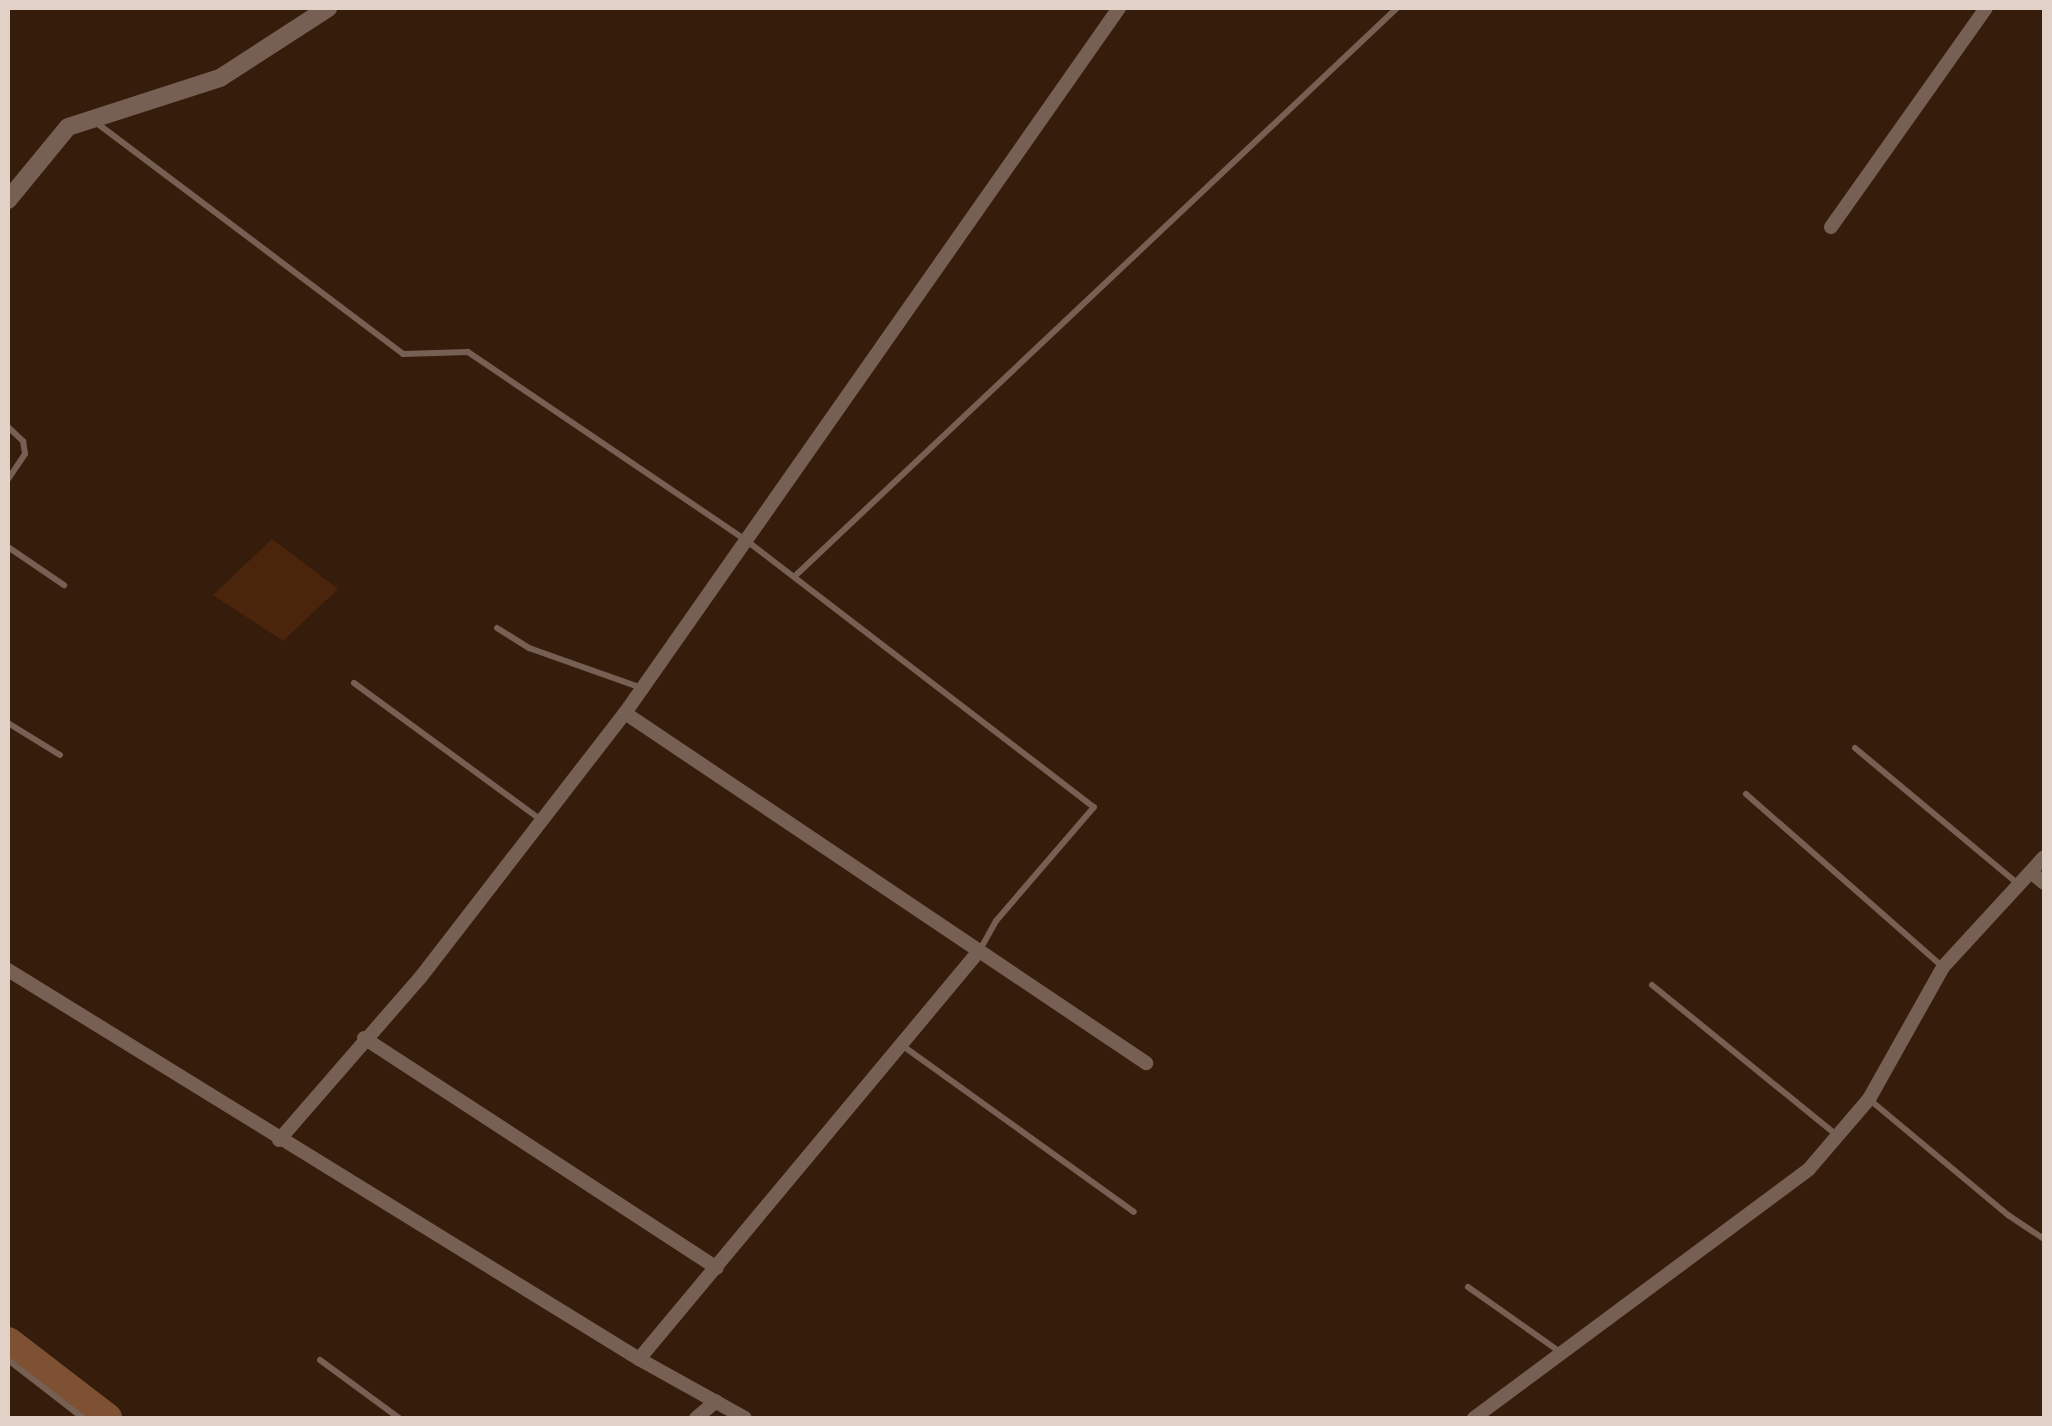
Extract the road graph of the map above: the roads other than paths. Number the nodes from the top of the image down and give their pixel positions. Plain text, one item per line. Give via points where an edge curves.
1 (328, 8) edge
2 (1118, 8) edge
3 (1397, 8) edge
4 (1986, 8) edge
5 (89, 118) junction
6 (8, 200) edge
7 (1831, 227) dead end
8 (8, 427) edge
9 (8, 479) edge
10 (747, 540) junction
11 (8, 546) edge
12 (795, 576) junction
13 (64, 586) dead end
14 (497, 628) dead end
15 (354, 683) dead end
16 (643, 688) junction
17 (625, 713) junction
18 (8, 723) edge
19 (1855, 748) dead end
20 (60, 755) dead end
21 (1746, 794) dead end
22 (542, 820) junction
23 (2044, 856) edge
24 (2031, 872) junction
25 (2044, 883) edge
26 (2019, 885) junction
27 (979, 951) junction
28 (1943, 967) junction
29 (8, 970) edge
30 (1652, 986) dead end
31 (364, 1038) junction
32 (902, 1046) junction
33 (1146, 1064) dead end
34 (1869, 1099) junction
35 (1839, 1137) junction
36 (279, 1140) junction
37 (1134, 1212) dead end
38 (2044, 1238) edge
39 (718, 1268) junction
40 (1468, 1287) dead end
41 (1561, 1352) junction
42 (639, 1359) junction
43 (8, 1360) edge
44 (320, 1360) dead end
45 (716, 1401) junction
46 (83, 1418) edge
47 (399, 1418) edge
48 (696, 1418) edge
49 (746, 1418) edge
50 (1474, 1418) edge

1 - 5 street via 220,78
2 - 10 street
3 - 12 lane
4 - 7 street
5 - 6 street via 68,127
5 - 10 lane via 403,354 468,352
8 - 9 lane via 23,440 25,454
10 - 12 lane
10 - 16 street
11 - 13 lane
12 - 27 lane via 1094,808
14 - 16 lane via 530,648
15 - 22 lane
16 - 17 street
17 - 22 street
17 - 27 street
18 - 20 lane
19 - 26 lane
21 - 28 lane
22 - 31 street via 420,978
23 - 24 street
24 - 25 street
24 - 26 street
26 - 28 street
27 - 32 street
27 - 33 street
28 - 34 street
29 - 36 street
30 - 35 lane
31 - 36 street
31 - 39 street
32 - 37 lane
32 - 39 street
34 - 35 street
34 - 38 lane via 2008,1216
35 - 41 street via 1808,1169
36 - 42 street
39 - 42 street
40 - 41 lane
41 - 50 street
42 - 45 street
43 - 46 lane
44 - 47 lane
45 - 48 street
45 - 49 street

